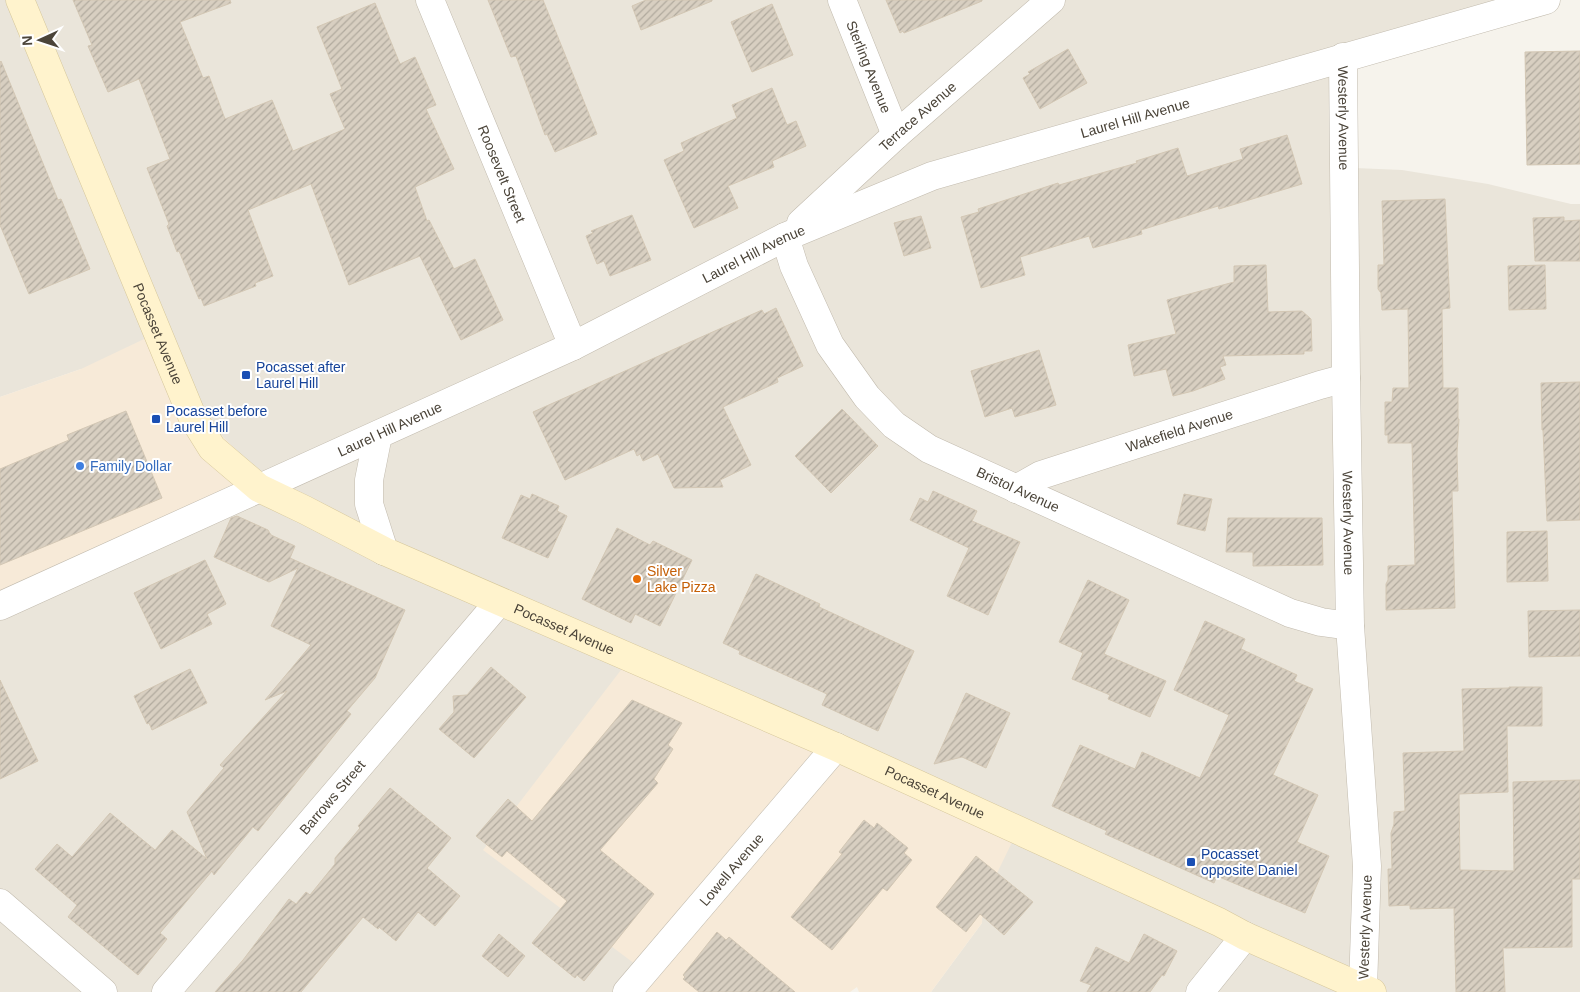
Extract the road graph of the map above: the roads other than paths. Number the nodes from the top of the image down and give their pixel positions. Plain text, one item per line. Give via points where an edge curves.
1 (20, 0) edge
2 (430, 0) edge
3 (842, 0) edge
4 (1051, 0) edge
5 (1546, 0) edge
6 (1343, 58) junction
7 (896, 135) junction
8 (785, 237) junction
9 (573, 346) junction
10 (1346, 378) junction
11 (378, 435) junction
12 (259, 488) junction
13 (1016, 489) junction
14 (384, 551) junction
15 (499, 602) junction
16 (0, 606) edge
17 (1350, 626) junction
18 (836, 747) junction
19 (0, 903) edge
20 (1245, 936) junction
21 (1368, 990) edge
22 (103, 992) edge
23 (166, 992) edge
24 (627, 992) edge
25 (1200, 992) edge

1 - 12 main road, Pocasset Avenue via 192,416 212,448
2 - 9 street, Roosevelt Street
3 - 7 street, Sterling Avenue
4 - 7 street, Terrace Avenue
5 - 6 street, Laurel Hill Avenue
6 - 8 street, Laurel Hill Avenue via 932,176
6 - 10 street, Westerly Avenue
7 - 8 street, Terrace Avenue
8 - 9 street, Laurel Hill Avenue
8 - 13 street, Bristol Avenue via 794,266 830,345 867,397 894,425 929,449
9 - 11 street, Laurel Hill Avenue
10 - 13 street, Wakefield Avenue via 1040,475
10 - 17 street, Westerly Avenue
11 - 12 street, Laurel Hill Avenue
11 - 14 street via 369,480 369,504
12 - 14 main road, Pocasset Avenue
12 - 16 street, Laurel Hill Avenue
13 - 17 street, Bristol Avenue via 1290,613
14 - 15 main road, Pocasset Avenue
15 - 18 main road, Pocasset Avenue
15 - 23 street, Barrows Street
17 - 21 street, Westerly Avenue via 1367,866
18 - 20 main road, Pocasset Avenue
18 - 24 street, Lowell Avenue
19 - 22 street
20 - 21 main road, Pocasset Avenue
20 - 25 street

